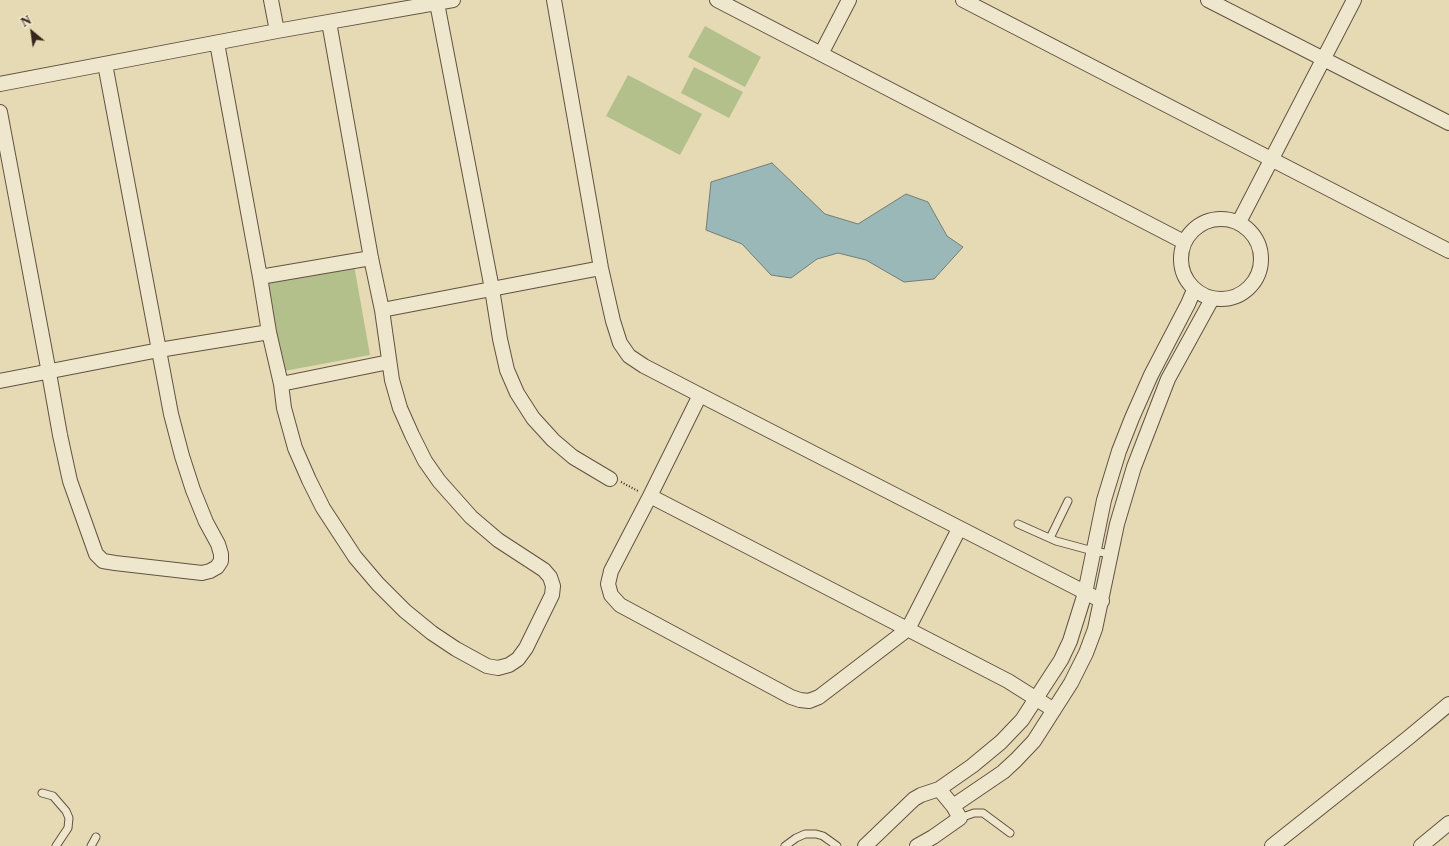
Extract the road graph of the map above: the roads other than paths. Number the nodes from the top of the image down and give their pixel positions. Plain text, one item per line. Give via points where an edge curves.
1 (270, 0) edge
2 (453, 0) edge
3 (554, 0) edge
4 (717, 0) edge
5 (849, 0) edge
6 (963, 0) edge
7 (1208, 0) edge
8 (1354, 0) edge
9 (437, 3) junction
10 (329, 22) junction
11 (277, 31) junction
12 (217, 43) junction
13 (822, 54) junction
14 (1324, 59) junction
15 (105, 64) junction
16 (0, 84) edge
17 (0, 112) edge
18 (1449, 123) edge
19 (1272, 160) junction
20 (1239, 222) junction
21 (1184, 242) junction
22 (1449, 251) edge
23 (371, 258) junction
24 (601, 268) junction
25 (260, 276) junction
26 (492, 289) junction
27 (1194, 290) junction
28 (1212, 298) junction
29 (382, 310) junction
30 (269, 332) junction
31 (159, 350) junction
32 (389, 362) junction
33 (50, 372) junction
34 (0, 382) edge
35 (281, 384) junction
36 (700, 395) junction
37 (610, 479) road end
38 (650, 496) junction
39 (1068, 501) dead end
40 (1018, 524) dead end
41 (959, 529) junction
42 (1050, 538) junction
43 (1093, 551) junction
44 (1111, 554) junction
45 (1084, 593) junction
46 (1102, 601) junction
47 (908, 629) junction
48 (1036, 699) junction
49 (1449, 704) edge
50 (1054, 710) junction
51 (939, 789) junction
52 (42, 793) dead end
53 (957, 812) junction
54 (1449, 823) edge
55 (1010, 833) dead end
56 (96, 837) dead end
57 (56, 846) edge
58 (91, 846) edge
59 (785, 846) edge
60 (837, 846) edge
61 (864, 846) edge
62 (917, 846) edge
63 (1272, 846) edge
64 (1421, 846) edge

1 - 11 street
2 - 9 street
3 - 24 street
4 - 13 street
5 - 13 street
6 - 19 street
7 - 14 street
8 - 14 street
9 - 10 street
9 - 26 street
10 - 11 street
10 - 23 street
11 - 12 street
12 - 15 street
12 - 25 street
13 - 21 street
14 - 18 street
14 - 19 street
15 - 16 street
15 - 31 street
17 - 33 street
19 - 20 street
19 - 22 street
20 - 21 street via 1227,218 1202,223 1191,231
20 - 28 street via 1250,230 1258,241 1261,266 1248,289 1237,296 1225,299
21 - 27 street via 1180,254 1181,267 1185,279
23 - 25 street
23 - 29 street
24 - 26 street
24 - 36 street via 620,343 629,356
25 - 30 street
26 - 29 street
26 - 37 street via 507,370 517,393 533,418 553,440 573,457
27 - 28 street
27 - 43 street via 1150,375 1132,418 1113,469
28 - 44 street via 1168,379 1152,418 1134,467
29 - 32 street
30 - 31 street
30 - 35 street
31 - 33 street
31 - 33 street via 182,456 195,496 221,554 221,561 217,567 202,573 103,561 96,554 70,481
32 - 35 street
32 - 35 street via 400,408 425,462 471,517 550,577 552,594 526,648 509,666 487,666 456,649 405,611 355,557 323,508 295,448 284,408
33 - 34 street
36 - 38 street
36 - 41 street
38 - 47 street
38 - 47 street via 611,571 608,584 611,595 620,605 791,697 809,701 819,698
39 - 42 lane
40 - 42 lane
41 - 45 street
41 - 47 street
42 - 43 lane
43 - 44 lane
43 - 45 street
44 - 46 street
45 - 46 street
45 - 48 street via 1070,641
46 - 50 street via 1086,653
47 - 48 street via 1008,681
48 - 50 street
48 - 51 street via 1022,720 1001,742
49 - 63 street
50 - 53 street via 1034,741 1016,760
51 - 53 street
51 - 61 street via 921,794 914,799
52 - 57 lane via 53,796 69,818 68,828
53 - 55 lane via 983,812
53 - 62 street via 933,837
54 - 64 street
56 - 58 lane
59 - 60 lane via 805,834 816,834

